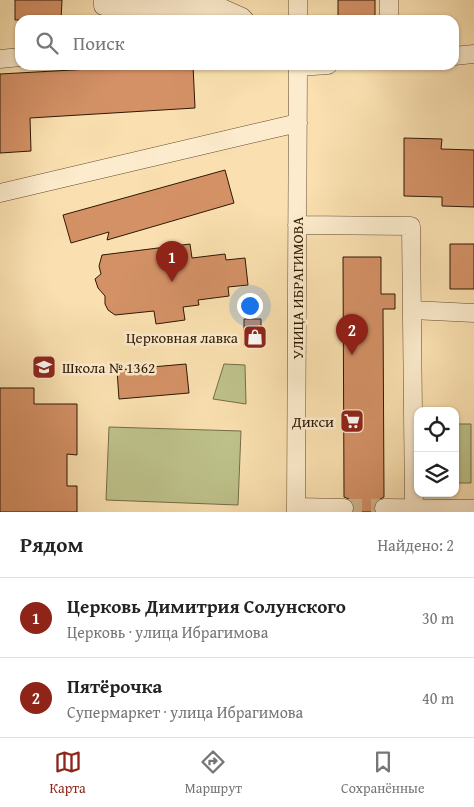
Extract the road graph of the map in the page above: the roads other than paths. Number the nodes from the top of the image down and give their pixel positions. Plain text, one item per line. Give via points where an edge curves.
1 (103, 0) edge
2 (298, 0) edge
3 (389, 0) edge
4 (238, 15) edge
5 (298, 15) edge
6 (389, 15) edge
7 (474, 54) edge
8 (459, 56) edge
9 (15, 58) edge
10 (0, 59) edge
11 (298, 70) edge
12 (298, 123) junction
13 (0, 193) edge
14 (297, 225) junction
15 (412, 310) junction
16 (474, 313) edge
17 (344, 508) dead end
18 (384, 508) dead end
19 (414, 508) junction
20 (474, 509) edge
21 (296, 510) edge

1 - 4 street via 103,6 222,8
2 - 5 street
3 - 6 street
7 - 8 street
9 - 10 street
11 - 12 street, УЛИЦА ИБРАГИМОВА
12 - 13 street
12 - 14 street, УЛИЦА ИБРАГИМОВА
14 - 15 street via 411,226
14 - 21 street, УЛИЦА ИБРАГИМОВА
15 - 16 street
15 - 19 street
17 - 21 street
18 - 19 street
19 - 20 street

